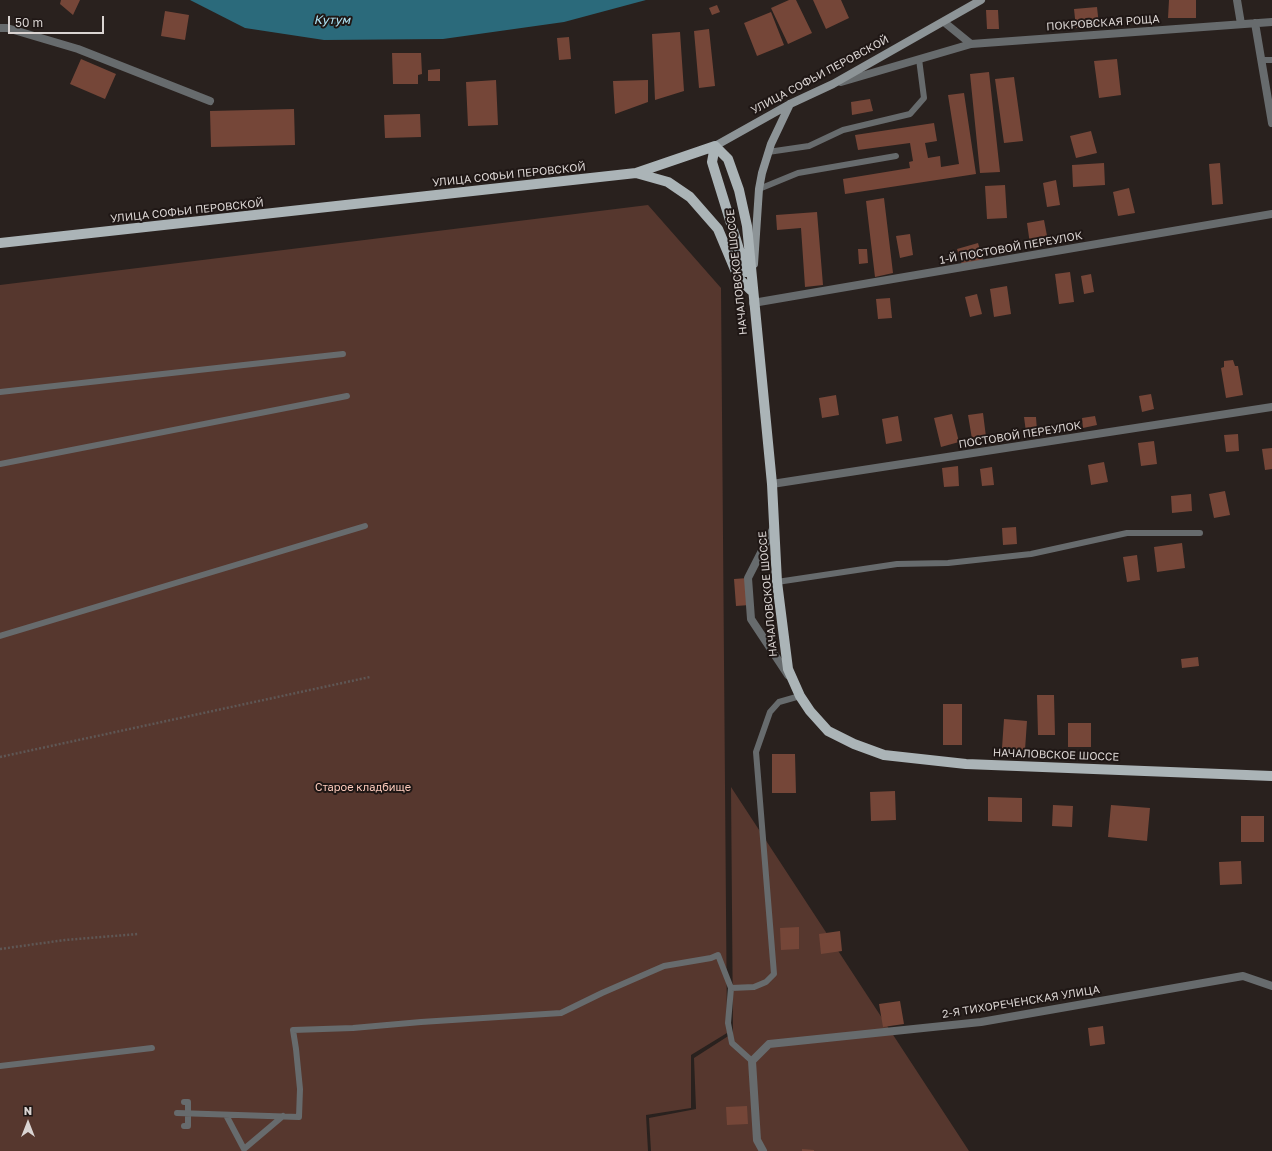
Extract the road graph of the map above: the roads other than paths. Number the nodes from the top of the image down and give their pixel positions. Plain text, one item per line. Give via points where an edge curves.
1 (981, 0) edge
2 (1237, 0) edge
3 (944, 22) junction
4 (1272, 22) edge
5 (1255, 23) junction
6 (1241, 24) junction
7 (0, 28) edge
8 (971, 44) junction
9 (919, 59) junction
10 (1262, 60) junction
11 (1272, 60) edge
12 (833, 84) junction
13 (210, 101) dead end
14 (790, 104) junction
15 (1272, 122) edge
16 (715, 146) junction
17 (768, 152) junction
18 (896, 156) dead end
19 (636, 173) junction
20 (759, 189) junction
21 (1272, 214) edge
22 (0, 243) edge
23 (752, 291) junction
24 (753, 303) junction
25 (343, 354) dead end
26 (0, 392) edge
27 (347, 396) dead end
28 (1272, 407) edge
29 (0, 464) edge
30 (772, 484) junction
31 (365, 526) dead end
32 (774, 527) junction
33 (1200, 533) dead end
34 (777, 582) junction
35 (0, 636) edge
36 (794, 685) junction
37 (800, 696) junction
38 (1272, 776) edge
39 (1272, 986) edge
40 (732, 988) junction
41 (152, 1048) dead end
42 (752, 1061) junction
43 (0, 1066) edge
44 (184, 1102) dead end
45 (177, 1113) dead end
46 (188, 1114) junction
47 (226, 1114) junction
48 (283, 1116) junction
49 (184, 1126) dead end
50 (763, 1151) edge

1 - 3 main road, УЛИЦА СОФЬИ ПЕРОВСКОЙ
2 - 6 street
3 - 8 street
3 - 12 main road, УЛИЦА СОФЬИ ПЕРОВСКОЙ
4 - 5 street, ПОКРОВСКАЯ РОЩА
5 - 6 street, ПОКРОВСКАЯ РОЩА
5 - 10 street
6 - 8 street, ПОКРОВСКАЯ РОЩА
7 - 13 street via 78,49
8 - 9 street, ПОКРОВСКАЯ РОЩА
9 - 12 street, ПОКРОВСКАЯ РОЩА
9 - 17 lane via 924,98 910,114 843,130 809,146
10 - 11 lane
10 - 15 street
12 - 14 main road, УЛИЦА СОФЬИ ПЕРОВСКОЙ
14 - 16 main road, УЛИЦА СОФЬИ ПЕРОВСКОЙ
14 - 17 main road
16 - 19 main road, УЛИЦА СОФЬИ ПЕРОВСКОЙ
16 - 23 main road via 712,162
16 - 23 main road, НАЧАЛОВСКОЕ ШОССЕ via 728,159 739,190 747,226
17 - 20 main road
18 - 20 lane via 798,173
19 - 22 main road, УЛИЦА СОФЬИ ПЕРОВСКОЙ
19 - 23 main road via 668,182 690,197 718,229 739,279
20 - 23 main road
21 - 24 street, 1-Й ПОСТОВОЙ ПЕРЕУЛОК
23 - 24 main road, НАЧАЛОВСКОЕ ШОССЕ
24 - 30 main road, НАЧАЛОВСКОЕ ШОССЕ
25 - 26 lane
27 - 29 lane
28 - 30 street, ПОСТОВОЙ ПЕРЕУЛОК
30 - 32 main road, НАЧАЛОВСКОЕ ШОССЕ
31 - 35 lane
32 - 34 main road, НАЧАЛОВСКОЕ ШОССЕ
32 - 36 street via 748,578 751,619
33 - 34 lane via 1127,533 1031,554 948,563 897,564
34 - 36 main road, НАЧАЛОВСКОЕ ШОССЕ via 788,669
36 - 37 main road, НАЧАЛОВСКОЕ ШОССЕ
37 - 38 main road, НАЧАЛОВСКОЕ ШОССЕ via 828,731 884,755 966,764
37 - 40 lane via 778,702 770,712 756,752 774,974 766,982 754,986
39 - 42 street, 2-Я ТИХОРЕЧЕНСКАЯ УЛИЦА via 1243,976 981,1022 769,1044
40 - 42 lane via 728,1023 732,1043
40 - 48 lane via 718,955 664,966 561,1013 293,1030 300,1088 299,1117
41 - 43 lane
42 - 50 street via 757,1140
44 - 46 lane via 188,1102
45 - 46 lane
46 - 47 lane
46 - 49 lane via 188,1126
47 - 48 lane
47 - 48 lane via 244,1150

